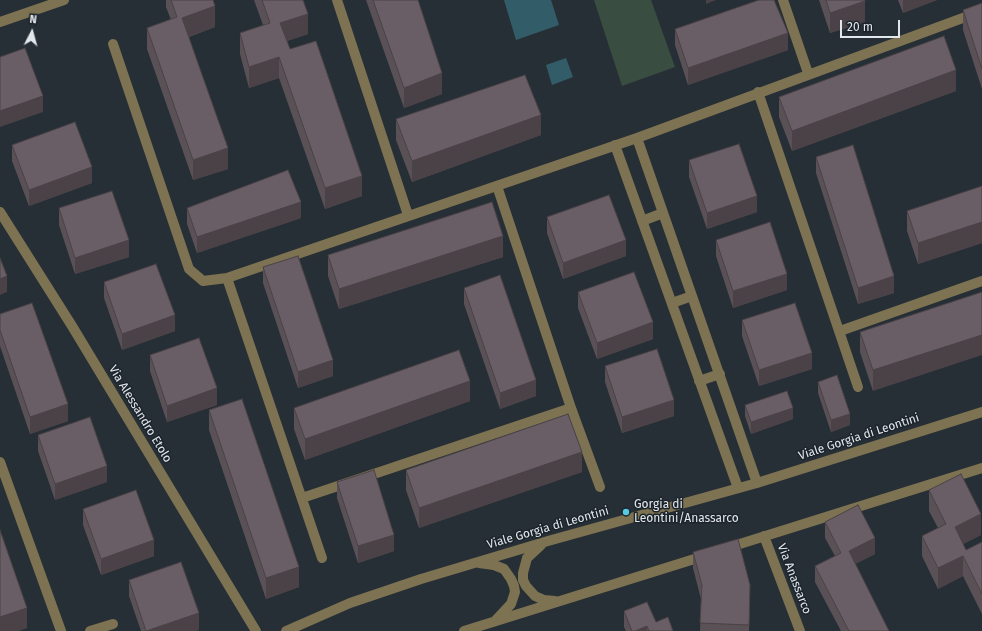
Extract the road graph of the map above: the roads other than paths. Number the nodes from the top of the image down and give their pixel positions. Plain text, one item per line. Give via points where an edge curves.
1 (64, 0) edge
2 (337, 0) edge
3 (783, 0) edge
4 (982, 11) edge
5 (0, 22) edge
6 (112, 44) dead end
7 (808, 73) junction
8 (758, 92) junction
9 (638, 138) junction
10 (615, 145) junction
11 (497, 186) junction
12 (0, 212) edge
13 (663, 213) junction
14 (408, 215) junction
15 (642, 221) junction
16 (227, 278) junction
17 (982, 281) edge
18 (692, 296) junction
19 (672, 303) junction
20 (840, 331) junction
21 (720, 374) junction
22 (700, 381) junction
23 (858, 387) dead end
24 (571, 408) junction
25 (982, 412) edge
26 (0, 462) edge
27 (982, 468) edge
28 (757, 483) junction
29 (600, 487) dead end
30 (738, 488) junction
31 (302, 498) junction
32 (764, 536) junction
33 (548, 541) junction
34 (322, 558) dead end
35 (472, 564) junction
36 (564, 601) junction
37 (493, 622) junction
38 (113, 624) dead end
39 (61, 631) edge
40 (90, 631) edge
41 (256, 631) edge
42 (286, 631) edge
43 (464, 631) edge
44 (800, 631) edge

1 - 5 street
2 - 14 street
3 - 7 street
4 - 7 street
6 - 16 street via 190,269 203,281
7 - 8 street
8 - 9 street
8 - 20 street
9 - 10 street
9 - 13 street
10 - 11 street
10 - 15 street
11 - 14 street
11 - 24 street
12 - 41 street, Via Alessandro Etolo via 72,326
13 - 15 street
13 - 18 street
14 - 16 street
15 - 19 street
16 - 31 street
17 - 20 street
18 - 19 street
18 - 21 street
19 - 22 street
20 - 23 street
21 - 22 street
21 - 28 street
22 - 30 street
24 - 29 street
24 - 31 street
25 - 28 street, Viale Gorgia di Leontini
26 - 39 street
27 - 32 street
28 - 30 street, Viale Gorgia di Leontini
30 - 33 street, Viale Gorgia di Leontini
31 - 34 street
32 - 36 street
32 - 44 street, Via Anassarco
33 - 35 street, Viale Gorgia di Leontini
33 - 36 street via 532,551 527,558 522,573 523,580 534,596 544,600
35 - 37 street via 499,567 508,573 514,586 511,604
35 - 42 street, Viale Gorgia di Leontini via 362,599
36 - 37 street
37 - 43 street
38 - 40 street

